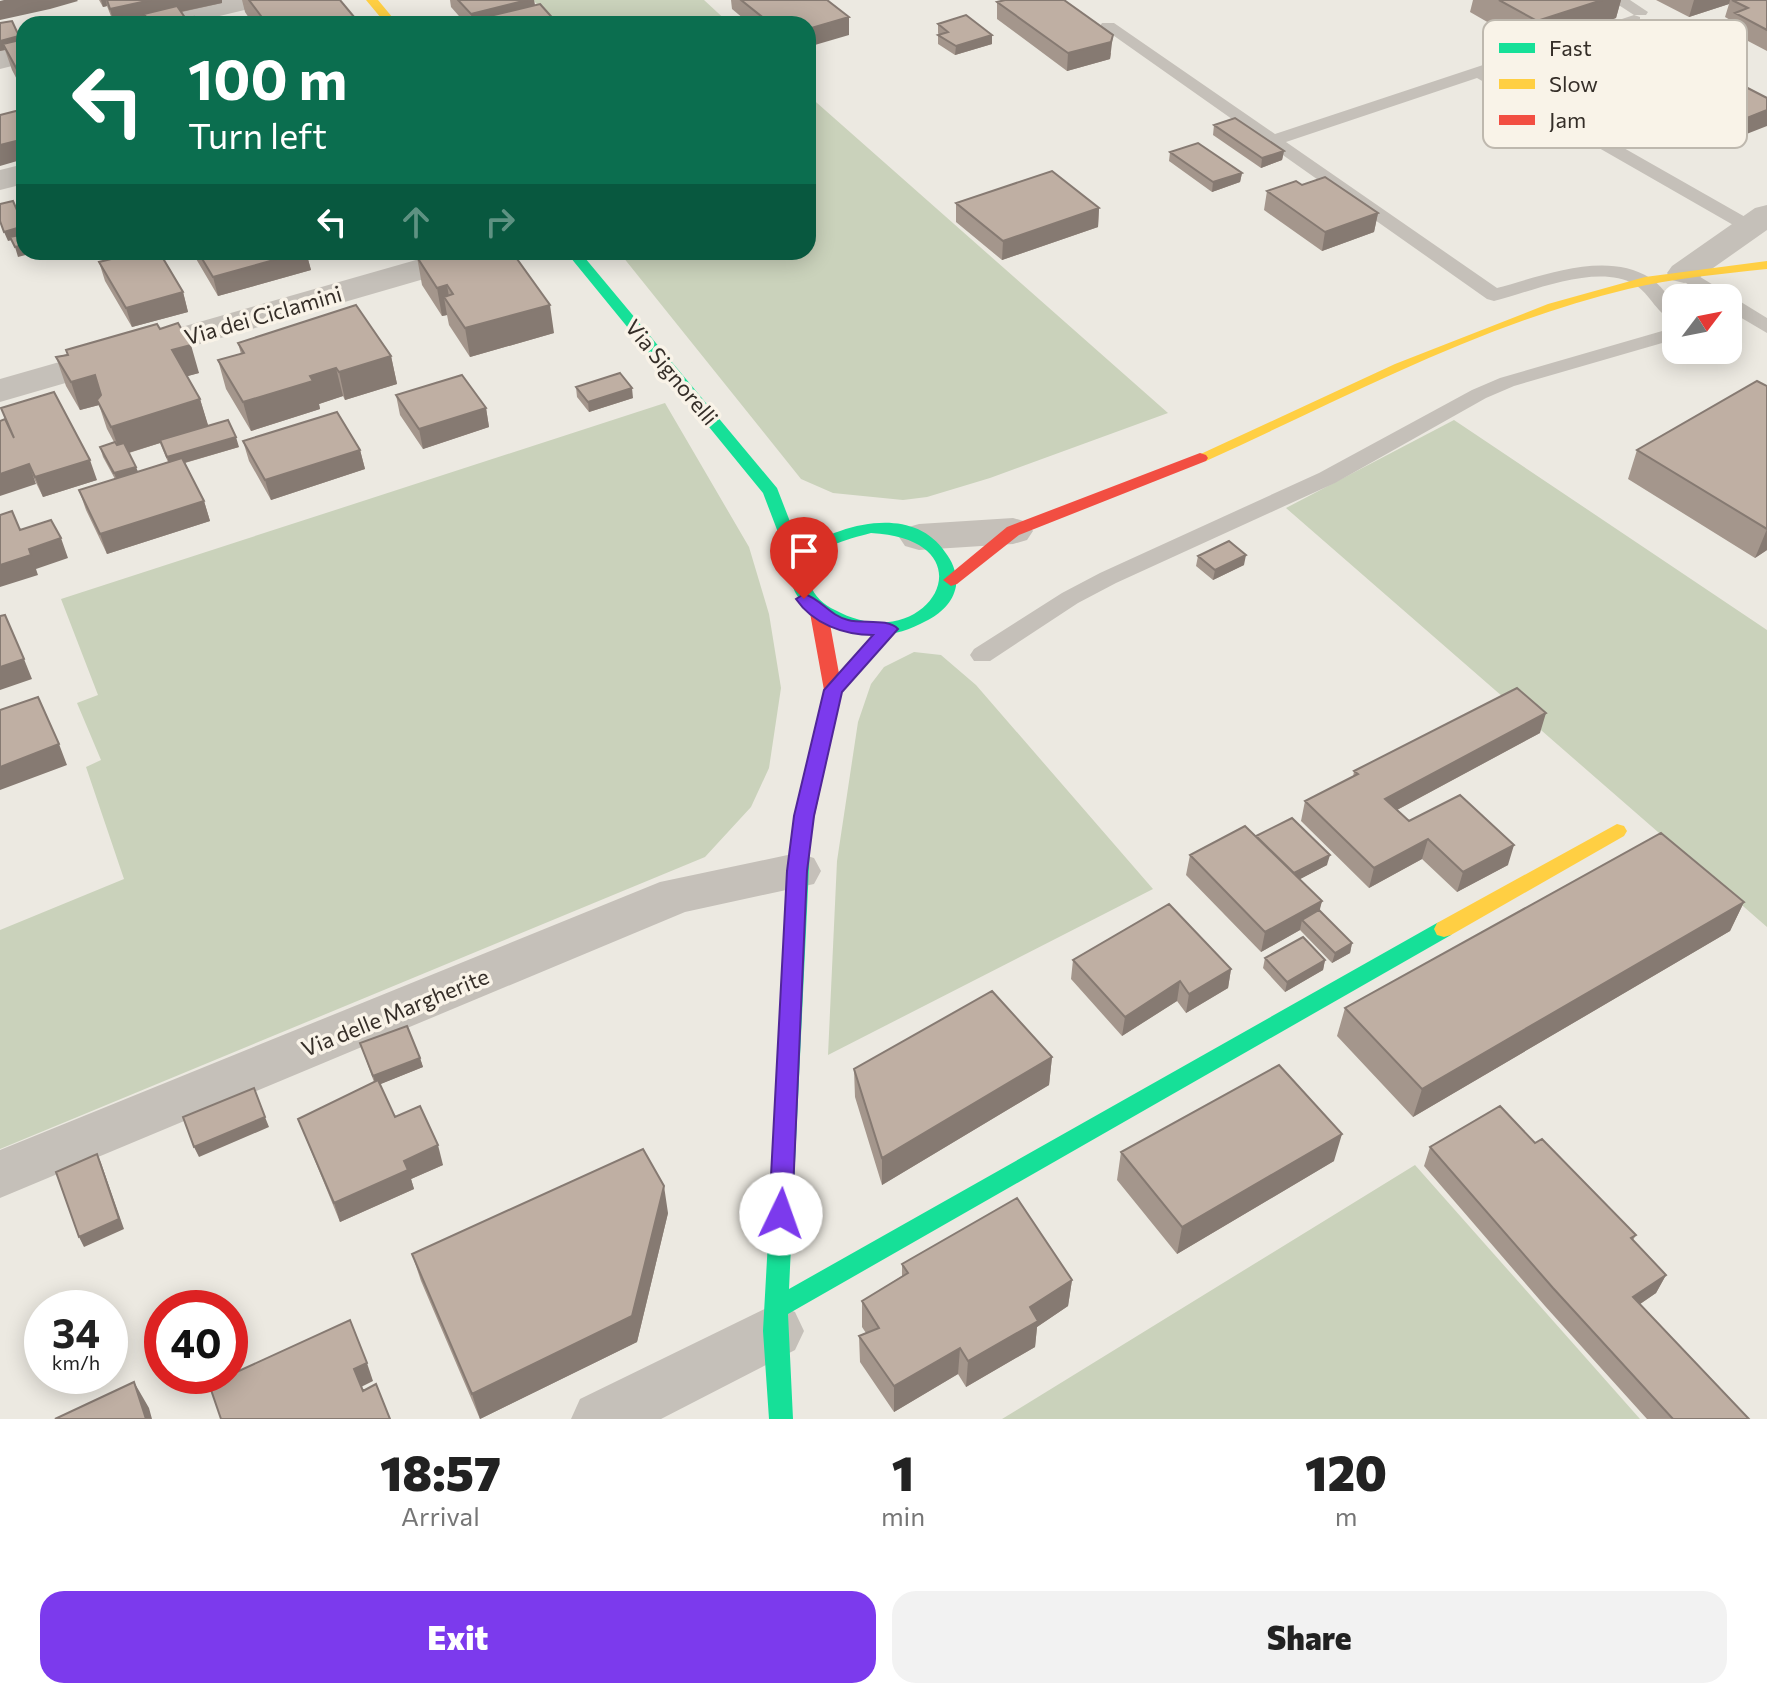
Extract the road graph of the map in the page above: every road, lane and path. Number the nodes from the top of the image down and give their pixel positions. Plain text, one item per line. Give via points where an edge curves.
1 (251, 0) edge
2 (372, 0) edge
3 (1619, 0) edge
4 (184, 16) edge
5 (385, 16) edge
6 (1626, 20) edge
7 (1108, 26) dead end
8 (1483, 71) edge
9 (1479, 72) junction
10 (1483, 74) edge
11 (1272, 141) junction
12 (1621, 148) edge
13 (1758, 221) edge
14 (453, 260) edge
15 (580, 260) edge
16 (1767, 265) edge
17 (1684, 273) junction
18 (1645, 282) junction
19 (1701, 284) edge
20 (1662, 305) edge
21 (1742, 311) edge
22 (1767, 327) edge
23 (1662, 337) edge
24 (0, 391) edge
25 (771, 492) junction
26 (796, 505) dead end
27 (822, 518) dead end
28 (847, 531) junction
29 (1013, 531) junction
30 (919, 537) junction
31 (799, 567) junction
32 (951, 580) junction
33 (819, 613) junction
34 (889, 629) junction
35 (870, 649) dead end
36 (982, 655) dead end
37 (852, 669) dead end
38 (833, 690) junction
39 (1617, 831) dead end
40 (797, 871) junction
41 (0, 1174) edge
42 (776, 1319) junction
43 (601, 1419) edge
44 (781, 1419) edge

1 - 4 street
2 - 5 street
3 - 6 lane via 1637,16
7 - 11 lane
8 - 9 lane
9 - 10 lane
9 - 11 lane
11 - 18 lane via 1494,295 1581,271 1612,271
12 - 13 lane
13 - 17 street
14 - 24 street, Via dei Ciclamini
15 - 25 street, Via Signorelli
16 - 17 street
17 - 18 street
17 - 19 lane
18 - 20 lane
18 - 29 street via 1518,318 1193,461
21 - 22 lane
23 - 36 lane via 1479,394 1327,478 1108,578
25 - 26 street, Via Signorelli
25 - 31 street, Via Signorelli
27 - 28 street
28 - 30 street via 896,530
28 - 31 street via 809,551
29 - 30 street
29 - 32 street
30 - 32 street via 937,549
31 - 33 street via 804,599
32 - 34 street via 933,612
33 - 34 street via 839,624
33 - 38 street
34 - 35 street
37 - 38 street
38 - 40 street
39 - 42 street
40 - 41 street, Via delle Margherite via 677,895
40 - 42 street
42 - 43 street
42 - 44 street

